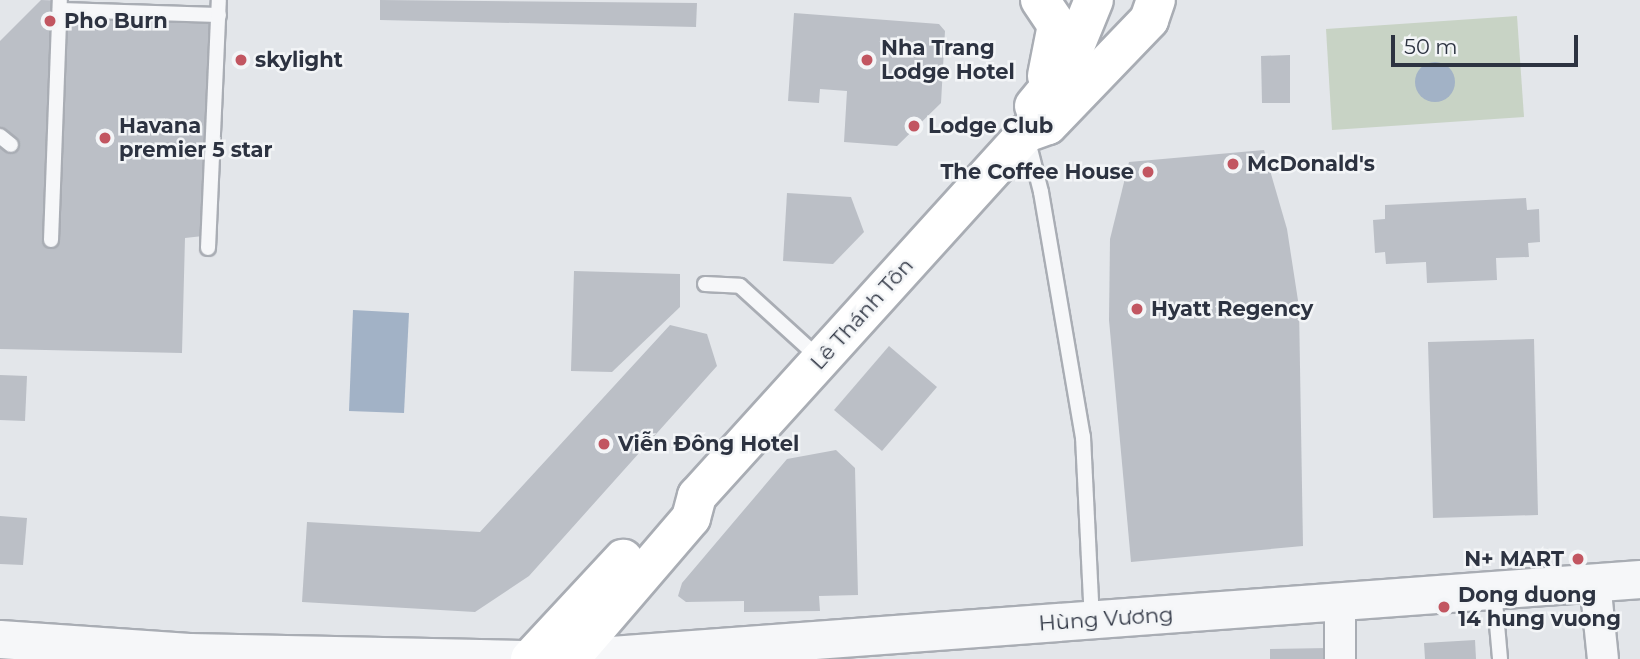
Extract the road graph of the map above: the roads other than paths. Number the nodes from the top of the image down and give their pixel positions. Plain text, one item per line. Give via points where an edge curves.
1 (1040, 0) edge
2 (1094, 0) edge
3 (60, 5) edge
4 (219, 7) edge
5 (1160, 7) edge
6 (1033, 115) junction
7 (51, 240) dead end
8 (208, 248) dead end
9 (705, 284) dead end
10 (821, 360) junction
11 (1640, 579) edge
12 (1595, 582) junction
13 (1494, 589) junction
14 (1340, 602) junction
15 (1092, 620) junction
16 (0, 639) edge
17 (693, 654) edge
18 (522, 659) edge
19 (552, 659) edge
20 (1340, 659) edge
21 (1500, 659) edge
22 (1603, 659) edge

1 - 6 main road via 1057,25 1053,60
2 - 6 main road, Lê Thánh Tôn via 1067,66
3 - 4 lane
3 - 7 lane
4 - 8 lane
5 - 6 main road, Lê Thánh Tôn via 1048,125
6 - 10 main road, Lê Thánh Tôn
6 - 15 lane via 1041,192 1083,437
9 - 10 lane via 740,286
10 - 19 main road, Lê Thánh Tôn via 697,496 691,518
11 - 12 street, Hùng Vương
12 - 13 street, Hùng Vương
12 - 22 street
13 - 14 street, Hùng Vương
13 - 21 lane
14 - 15 street, Hùng Vương
14 - 20 street
15 - 17 street, Hùng Vương
16 - 18 street via 189,652
17 - 19 street, Hùng Vương

